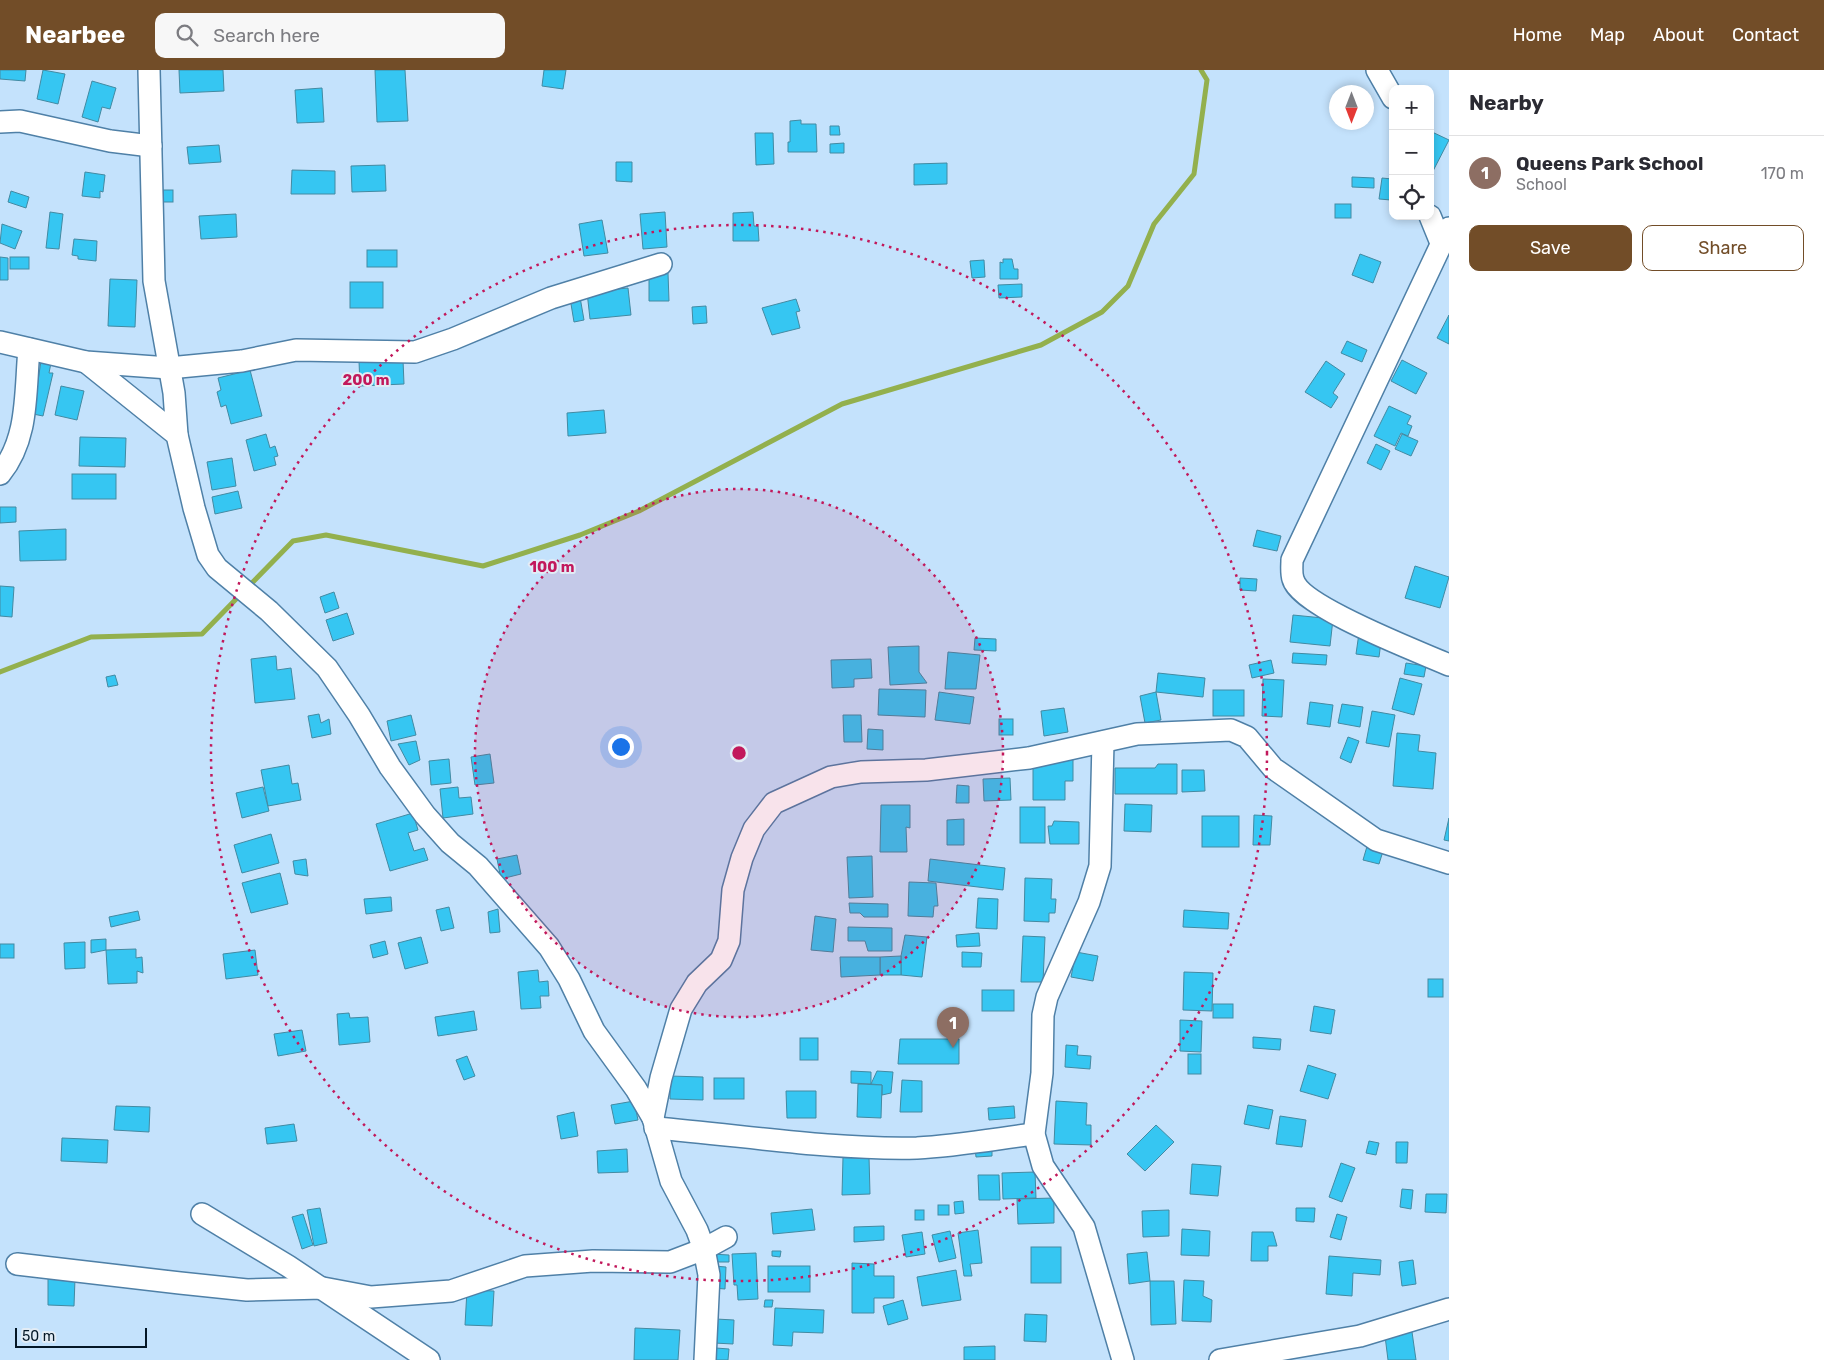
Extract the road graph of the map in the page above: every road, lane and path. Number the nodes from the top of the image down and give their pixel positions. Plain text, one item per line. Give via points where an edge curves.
1 (149, 70) edge
2 (1376, 70) edge
3 (1389, 91) edge
4 (0, 122) edge
5 (151, 146) junction
6 (1433, 220) edge
7 (1445, 236) edge
8 (661, 264) dead end
9 (0, 342) edge
10 (29, 349) junction
11 (86, 362) junction
12 (169, 368) junction
13 (177, 435) junction
14 (0, 474) edge
15 (1449, 665) edge
16 (1103, 742) junction
17 (1449, 863) edge
18 (654, 1123) junction
19 (1034, 1134) junction
20 (202, 1214) dead end
21 (726, 1237) dead end
22 (704, 1249) junction
23 (17, 1264) dead end
24 (323, 1288) junction
25 (1449, 1309) edge
26 (429, 1360) edge
27 (705, 1360) edge
28 (1123, 1360) edge
29 (1220, 1360) edge

1 - 5 street
2 - 3 street
4 - 5 street via 20,121 110,141
5 - 12 street via 154,281
6 - 7 street
7 - 15 street via 1292,560 1293,580 1322,608
8 - 12 street via 551,298 415,352 296,350 242,361
9 - 10 street
10 - 11 street
10 - 14 street via 22,429 11,460
11 - 12 street
11 - 13 street
12 - 13 street
13 - 18 street via 208,556 217,568 269,611 327,668 390,768 425,815 450,843 478,866 549,947 569,979 594,1031 636,1089
16 - 17 street via 1137,734 1231,730 1247,737 1273,768 1376,840
16 - 18 street via 1029,758 830,777 774,803 754,829 742,858 733,890 730,941 721,960 697,983 682,1009 661,1078
16 - 19 street via 1100,866 1089,902 1047,997
18 - 19 street via 831,1144 916,1148 971,1144
18 - 22 street via 671,1181
19 - 28 street via 1043,1166 1084,1227
20 - 24 street
21 - 22 street
22 - 24 street via 670,1262 593,1261 525,1266 451,1291 371,1297
22 - 27 street via 709,1275
23 - 24 street via 247,1290
24 - 26 street
25 - 29 street via 1360,1336

